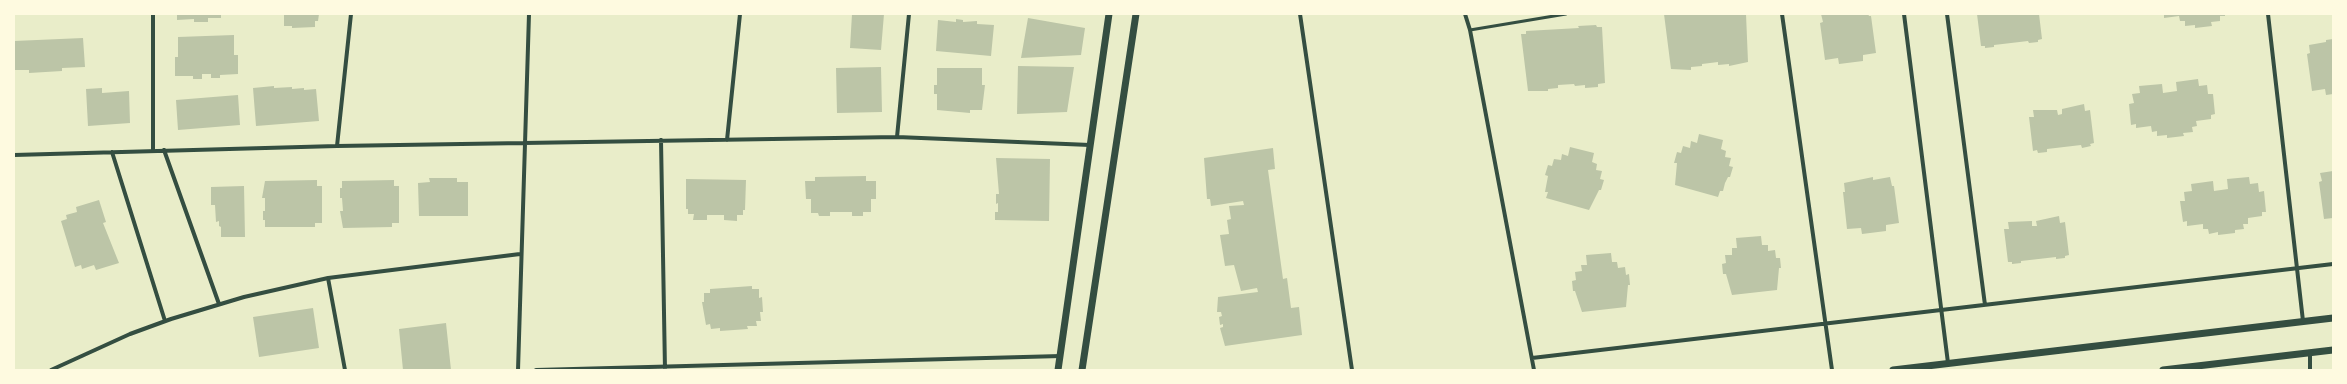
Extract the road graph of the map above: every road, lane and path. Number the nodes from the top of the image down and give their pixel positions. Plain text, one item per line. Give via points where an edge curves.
1 (154, 14) edge
2 (351, 14) edge
3 (529, 14) edge
4 (740, 14) edge
5 (909, 14) edge
6 (1109, 14) edge
7 (1136, 14) edge
8 (1300, 14) edge
9 (1465, 14) edge
10 (1566, 14) edge
11 (1782, 14) edge
12 (1904, 14) edge
13 (1947, 14) edge
14 (2268, 14) edge
15 (1470, 30) junction
16 (897, 137) junction
17 (661, 140) junction
18 (727, 140) junction
19 (526, 143) junction
20 (336, 146) junction
21 (1090, 146) junction
22 (164, 150) junction
23 (153, 151) junction
24 (112, 152) junction
25 (14, 155) edge
26 (520, 254) junction
27 (2333, 264) edge
28 (2297, 268) junction
29 (328, 278) junction
30 (219, 304) junction
31 (1985, 305) junction
32 (1943, 310) junction
33 (2333, 318) edge
34 (165, 321) junction
35 (2303, 321) junction
36 (1824, 324) junction
37 (2333, 350) edge
38 (2310, 353) junction
39 (1061, 356) junction
40 (1532, 358) junction
41 (1948, 363) junction
42 (665, 368) edge
43 (709, 368) edge
44 (51, 370) edge
45 (345, 370) edge
46 (518, 370) edge
47 (536, 370) edge
48 (1058, 370) edge
49 (1082, 370) edge
50 (1352, 370) edge
51 (1534, 370) edge
52 (1832, 370) edge
53 (1893, 370) edge
54 (2164, 370) edge
55 (2310, 370) edge

1 - 23 street
2 - 20 street
3 - 19 street
4 - 18 street
5 - 16 street
6 - 21 street
7 - 49 street
8 - 50 street
9 - 15 street
10 - 15 lane
11 - 36 street
12 - 32 street
13 - 31 street
14 - 28 street
15 - 40 street
16 - 18 street
16 - 21 street
17 - 18 street
17 - 19 street
17 - 42 street
19 - 20 street
19 - 26 street
20 - 22 street
21 - 39 street
22 - 23 street
22 - 30 street
23 - 24 street
24 - 25 street
24 - 34 street
26 - 29 street
26 - 46 street
27 - 28 street
28 - 31 street
28 - 35 street
29 - 30 street
29 - 45 street
30 - 34 street
31 - 32 street
32 - 36 street
32 - 41 street
33 - 35 street
34 - 44 street
35 - 41 street
36 - 40 street
36 - 52 street
37 - 38 street
38 - 54 street
38 - 55 street
39 - 43 street
39 - 48 street
40 - 51 street
41 - 53 street
42 - 43 street
42 - 47 street

